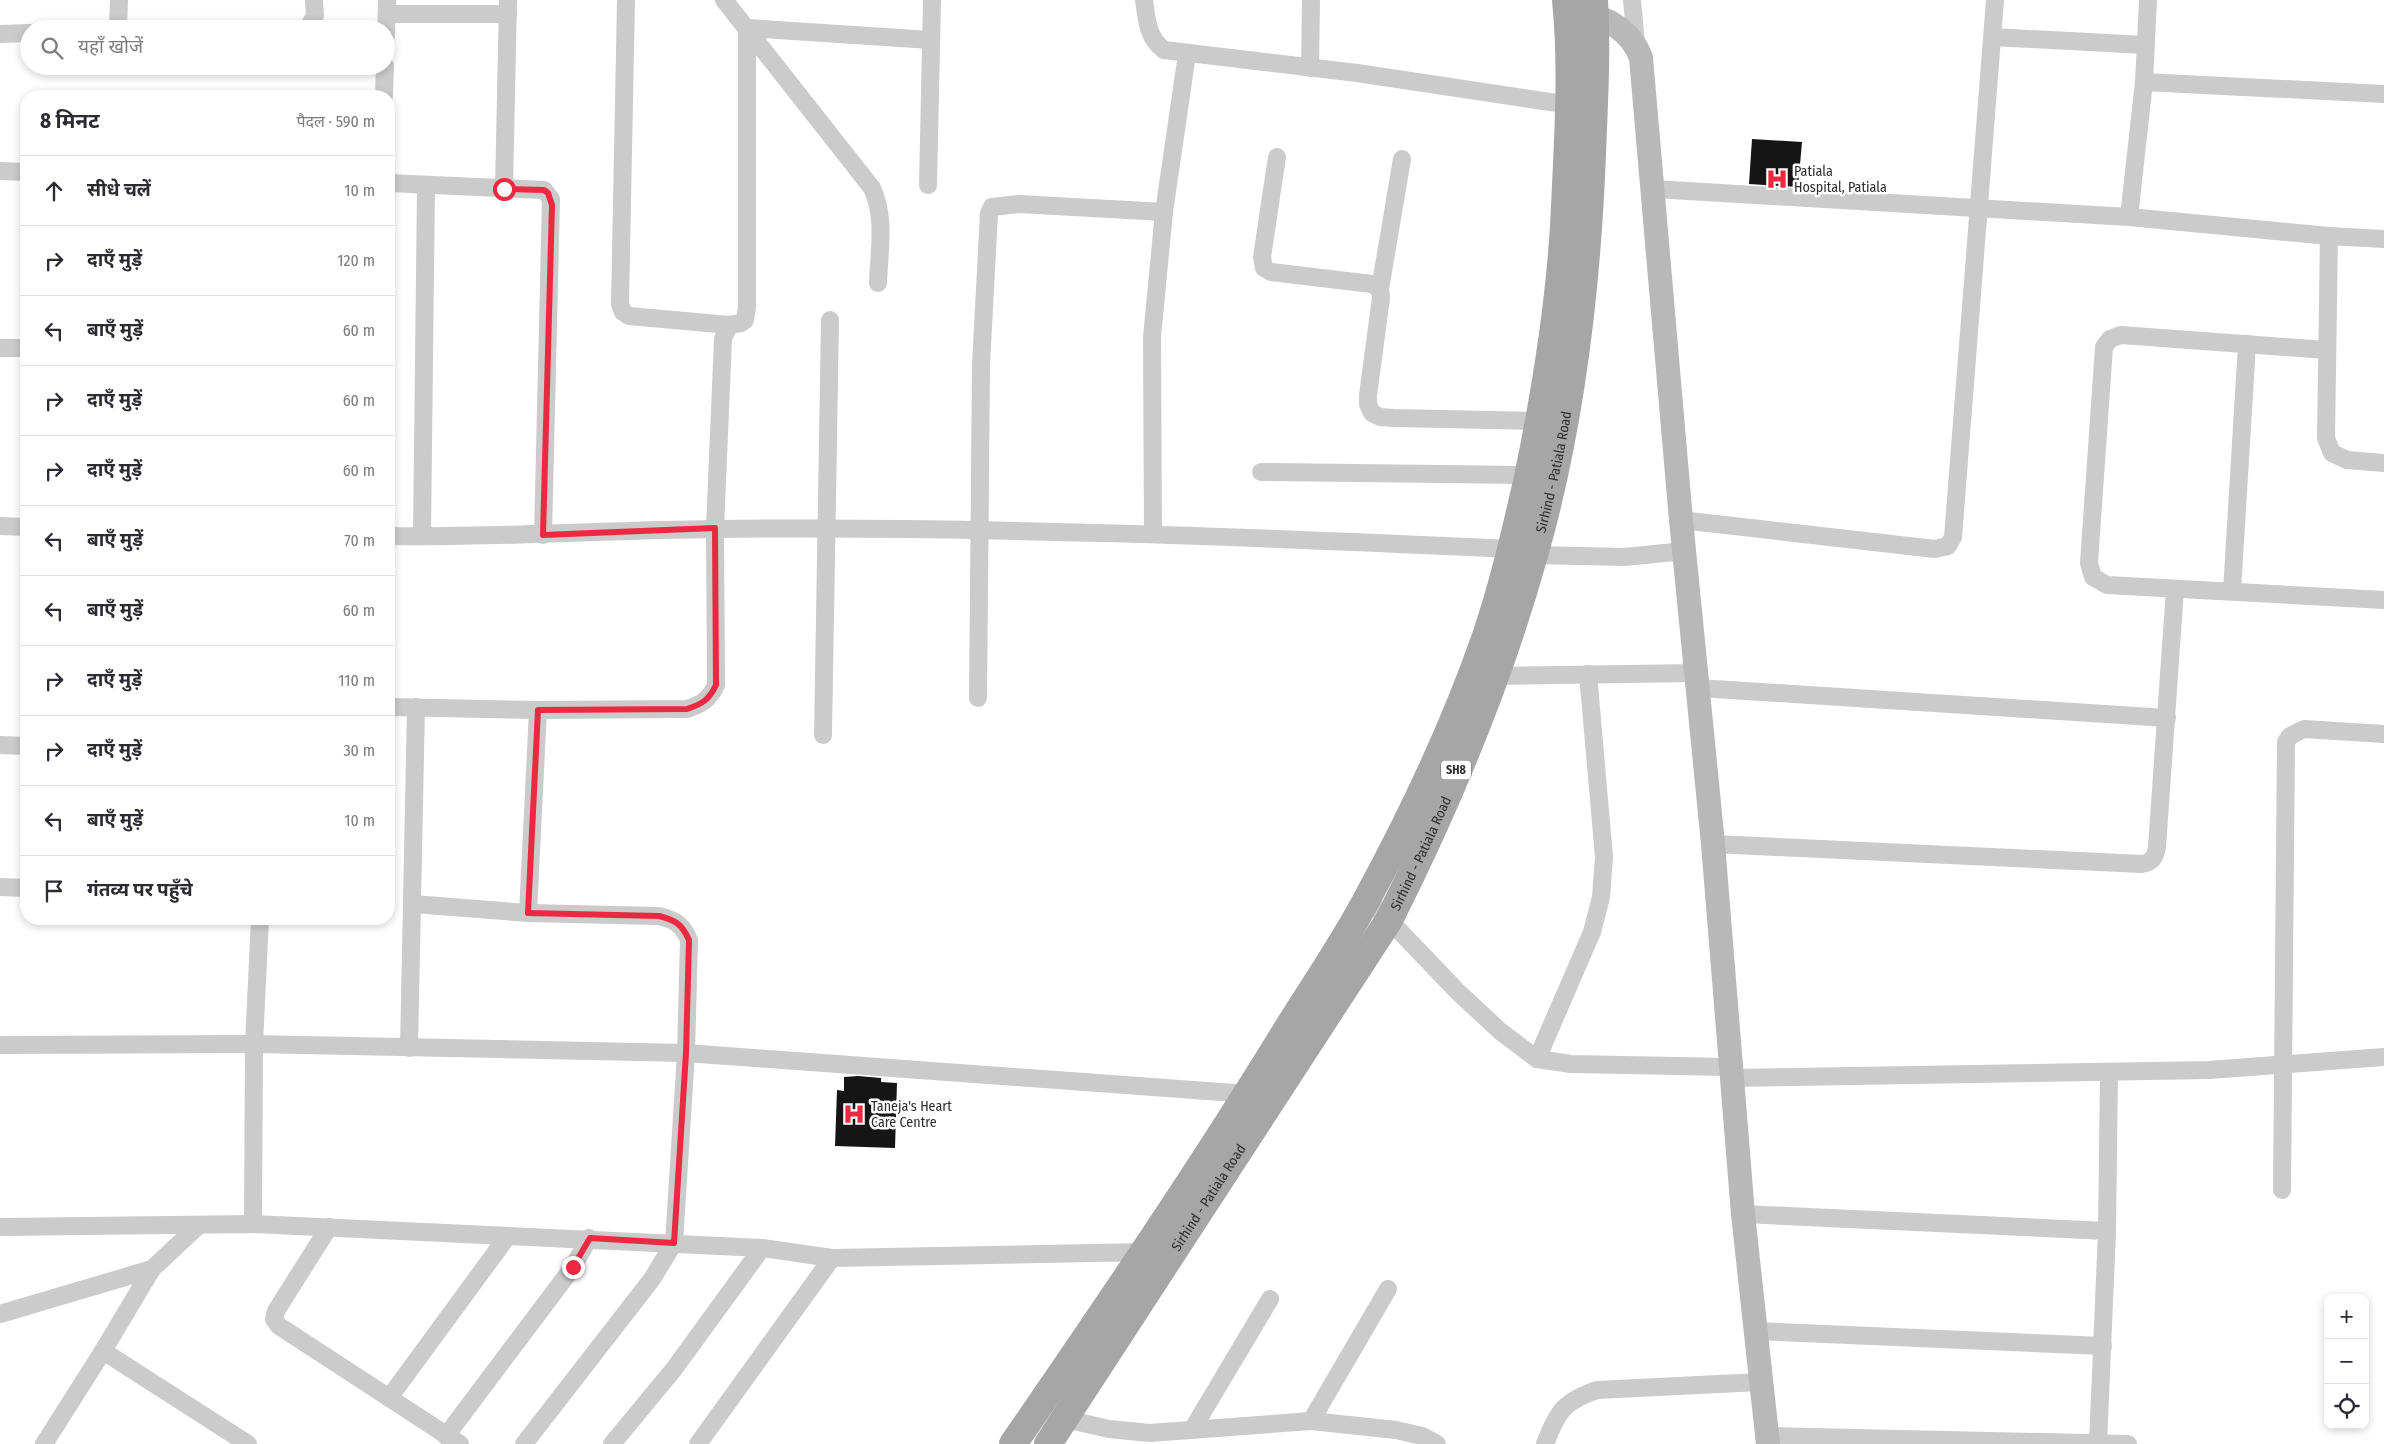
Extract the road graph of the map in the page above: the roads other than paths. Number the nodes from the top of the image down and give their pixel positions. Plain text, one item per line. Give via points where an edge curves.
1 (119, 0) edge
2 (314, 0) edge
3 (626, 0) edge
4 (724, 0) edge
5 (932, 0) edge
6 (1144, 0) edge
7 (1311, 0) edge
8 (1632, 0) edge
9 (1995, 0) edge
10 (2148, 0) edge
11 (1567, 6) edge
12 (387, 7) edge
13 (508, 7) edge
14 (1595, 7) edge
15 (118, 20) edge
16 (313, 20) edge
17 (387, 20) edge
18 (747, 28) junction
19 (0, 34) edge
20 (20, 34) edge
21 (1993, 37) junction
22 (931, 40) junction
23 (1636, 44) junction
24 (2145, 45) junction
25 (1187, 54) junction
26 (1310, 68) junction
27 (385, 75) edge
28 (2144, 82) junction
29 (384, 90) edge
30 (2384, 94) edge
31 (1570, 105) junction
32 (1277, 157) dead end
33 (1402, 159) dead end
34 (0, 171) edge
35 (20, 172) edge
36 (395, 183) edge
37 (426, 185) junction
38 (928, 185) dead end
39 (504, 189) junction
40 (1654, 189) junction
41 (1978, 210) junction
42 (1164, 212) junction
43 (2129, 217) junction
44 (2330, 236) junction
45 (2384, 239) edge
46 (878, 283) dead end
47 (1380, 289) junction
48 (830, 320) dead end
49 (729, 325) junction
50 (2247, 344) junction
51 (0, 348) edge
52 (20, 348) edge
53 (2326, 350) junction
54 (1539, 421) junction
55 (2384, 463) edge
56 (1261, 472) dead end
57 (1528, 475) junction
58 (1681, 520) junction
59 (0, 526) edge
60 (20, 527) edge
61 (715, 528) junction
62 (828, 529) junction
63 (978, 531) junction
64 (1152, 533) junction
65 (543, 535) junction
66 (395, 536) edge
67 (422, 536) junction
68 (1685, 551) junction
69 (1523, 552) junction
70 (2175, 589) junction
71 (2232, 591) junction
72 (2384, 600) edge
73 (1588, 674) junction
74 (1495, 676) junction
75 (1698, 680) junction
76 (978, 698) dead end
77 (395, 707) edge
78 (416, 708) junction
79 (538, 710) junction
80 (2166, 718) junction
81 (2384, 734) edge
82 (822, 735) dead end
83 (0, 745) edge
84 (20, 746) edge
85 (1713, 844) junction
86 (0, 887) edge
87 (20, 888) edge
88 (1367, 899) junction
89 (413, 904) junction
90 (528, 913) junction
91 (1390, 920) junction
92 (260, 925) edge
93 (254, 1044) junction
94 (0, 1045) edge
95 (409, 1048) junction
96 (686, 1053) junction
97 (2384, 1057) edge
98 (1537, 1059) junction
99 (2282, 1066) junction
100 (2108, 1072) junction
101 (1731, 1073) junction
102 (1248, 1094) junction
103 (2282, 1190) dead end
104 (1744, 1214) junction
105 (253, 1224) junction
106 (199, 1225) junction
107 (0, 1227) edge
108 (329, 1228) junction
109 (2107, 1231) junction
110 (507, 1237) junction
111 (590, 1238) junction
112 (674, 1243) junction
113 (762, 1248) junction
114 (1146, 1252) junction
115 (832, 1258) junction
116 (152, 1269) junction
117 (1388, 1289) dead end
118 (1270, 1299) dead end
119 (0, 1314) edge
120 (1755, 1331) junction
121 (2103, 1346) junction
122 (103, 1351) junction
123 (1760, 1382) junction
124 (389, 1398) junction
125 (1065, 1419) junction
126 (1311, 1421) junction
127 (1192, 1430) junction
128 (453, 1440) edge
129 (1768, 1440) edge
130 (2098, 1443) edge
131 (44, 1444) edge
132 (248, 1444) edge
133 (524, 1444) edge
134 (612, 1444) edge
135 (698, 1444) edge
136 (1013, 1444) edge
137 (1048, 1444) edge
138 (1438, 1444) edge
139 (1546, 1444) edge
140 (2128, 1444) edge

1 - 15 street
2 - 16 street
3 - 49 street via 620,304 623,312 639,318
4 - 18 street
5 - 22 street
6 - 25 street via 1154,43 1164,50
7 - 26 street
8 - 23 street
9 - 21 street
10 - 24 street
11 - 14 street
11 - 31 main road
12 - 13 street
12 - 17 street
13 - 39 street
14 - 23 street
14 - 69 main road, Sirhind - Patiala Road / SH8 via 1586,267 1574,366 1566,414
18 - 22 street
18 - 46 street via 872,188 880,205 881,217
18 - 49 street via 747,316 741,323
19 - 20 street
21 - 24 street
21 - 41 street
22 - 38 street
23 - 40 street via 1641,58
24 - 28 street
25 - 26 street
25 - 42 street
26 - 31 street
27 - 29 street
28 - 30 street
28 - 43 street
31 - 54 main road via 1558,302
32 - 47 street via 1262,257 1264,268 1271,272 1372,284
33 - 47 street
34 - 35 street
36 - 37 street
37 - 39 street
37 - 67 street
39 - 65 street via 544,190 552,205
40 - 41 street
40 - 58 street
41 - 43 street
41 - 58 street via 1952,537 1948,546 1935,549
42 - 63 street via 1019,204 992,207 988,213
42 - 64 street via 1152,337
43 - 44 street
44 - 45 street
44 - 53 street
47 - 54 street via 1368,404 1372,413 1394,418
48 - 62 street
49 - 61 street via 723,339
50 - 53 street
50 - 70 street via 2121,335 2110,339 2104,347 2089,563 2093,577 2107,584
50 - 71 street
51 - 52 street
53 - 55 street via 2326,438 2332,453 2347,460
54 - 57 main road
56 - 57 street
57 - 69 main road
58 - 68 street
59 - 60 street
61 - 62 street
61 - 65 street
61 - 79 street via 716,685 710,698 687,709
62 - 63 street
62 - 82 street
63 - 64 street
63 - 76 street
64 - 69 street
65 - 67 street
66 - 67 street
68 - 69 street via 1624,556
68 - 75 street
69 - 74 main road, Sirhind - Patiala Road / SH8
69 - 88 main road via 1452,722
70 - 71 street
70 - 80 street
71 - 72 street
73 - 74 street
73 - 75 street
73 - 98 street via 1604,857 1601,897 1592,932
74 - 91 main road, Sirhind - Patiala Road / SH8 via 1418,862
75 - 80 street
75 - 85 street
77 - 78 street
78 - 79 street
78 - 89 street
79 - 90 street
80 - 85 street via 2157,847 2150,862
81 - 99 street via 2304,729 2286,742
83 - 84 street
85 - 101 street
86 - 87 street
88 - 91 street
88 - 102 main road
89 - 90 street
89 - 95 street
90 - 96 street via 674,919 684,928 689,940
91 - 98 street via 1458,992 1500,1031
91 - 125 main road, Sirhind - Patiala Road / SH8
92 - 93 street
93 - 94 street
93 - 95 street
93 - 105 street
95 - 96 street
96 - 102 street
96 - 112 street
97 - 99 street
98 - 101 street via 1571,1064
99 - 100 street
99 - 103 street
100 - 101 street
100 - 109 street
101 - 104 street
102 - 114 main road
104 - 109 street
104 - 120 street
105 - 106 street
105 - 108 street
106 - 107 street
106 - 116 street
108 - 110 street
108 - 124 street via 276,1311 274,1320
109 - 121 street
110 - 111 street
110 - 124 street
111 - 112 street
111 - 128 street
112 - 113 street
112 - 133 street via 652,1279
113 - 115 street
113 - 134 street via 674,1369
114 - 115 street
114 - 136 main road
115 - 135 street
116 - 119 street
116 - 122 street
117 - 126 street
118 - 127 street
120 - 121 street
120 - 123 street
121 - 130 street
122 - 131 street
122 - 132 street
123 - 129 street
123 - 139 street via 1597,1390 1566,1404 1552,1426
124 - 128 street
125 - 127 street via 1109,1429 1150,1432
125 - 137 main road, Sirhind - Patiala Road / SH8
126 - 127 street
126 - 138 street via 1396,1430 1422,1436
129 - 130 street
130 - 140 street

